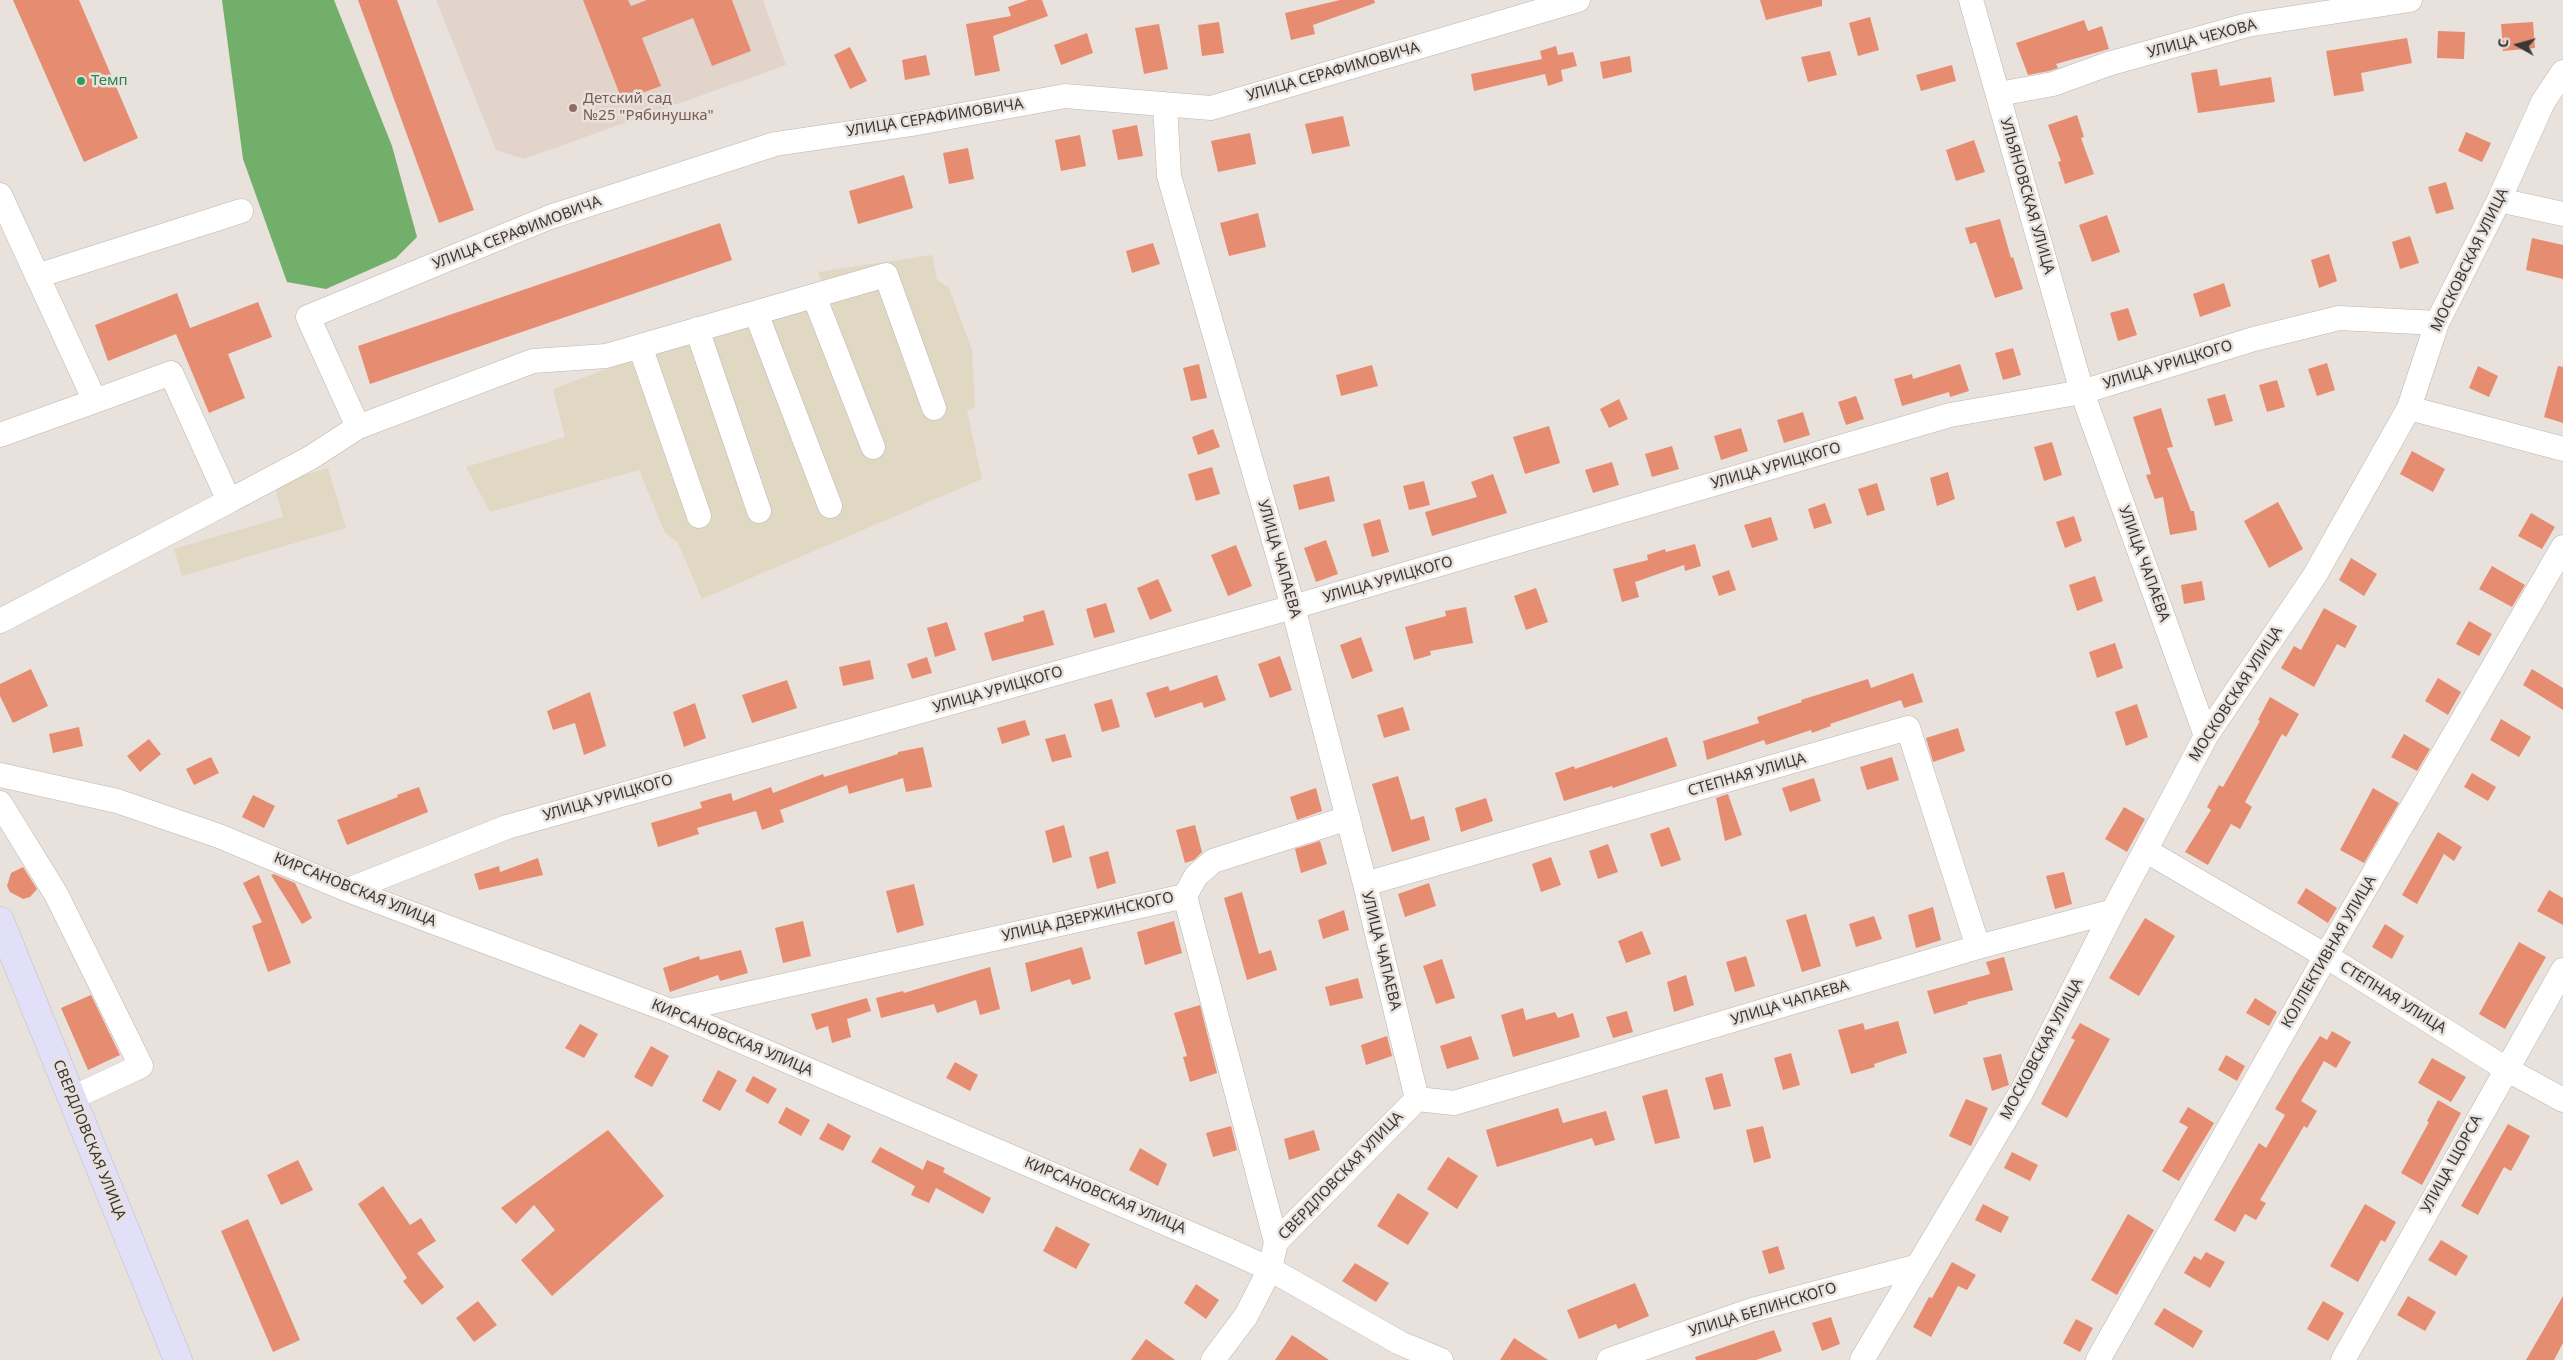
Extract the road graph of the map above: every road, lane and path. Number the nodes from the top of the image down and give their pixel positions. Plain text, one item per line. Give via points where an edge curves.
1 (1578, 0) edge
2 (1971, 0) edge
3 (2410, 0) edge
4 (1528, 7) edge
5 (2563, 72) edge
6 (1999, 94) junction
7 (1165, 104) junction
8 (0, 195) edge
9 (2499, 200) junction
10 (241, 211) dead end
11 (2563, 214) edge
12 (38, 276) junction
13 (814, 296) junction
14 (756, 314) junction
15 (2437, 323) junction
16 (697, 329) junction
17 (640, 346) junction
18 (2082, 392) junction
19 (95, 401) junction
20 (934, 408) dead end
21 (2409, 408) junction
22 (358, 427) junction
23 (0, 435) edge
24 (873, 447) dead end
25 (2563, 449) edge
26 (229, 501) junction
27 (830, 506) dead end
28 (760, 511) dead end
29 (700, 516) dead end
30 (2563, 546) edge
31 (1293, 607) junction
32 (0, 621) edge
33 (2206, 736) junction
34 (0, 775) edge
35 (0, 803) edge
36 (1348, 818) junction
37 (2144, 850) junction
38 (1365, 884) junction
39 (348, 890) junction
40 (1185, 896) junction
41 (2113, 911) junction
42 (0, 921) edge
43 (1978, 947) junction
44 (2326, 956) junction
45 (2563, 970) edge
46 (671, 1011) junction
47 (2506, 1068) junction
48 (72, 1098) junction
49 (1417, 1099) junction
50 (2563, 1100) edge
51 (1276, 1242) junction
52 (1918, 1266) junction
53 (1270, 1269) junction
54 (178, 1360) edge
55 (1214, 1360) edge
56 (1440, 1360) edge
57 (1610, 1360) edge
58 (1862, 1360) edge
59 (2098, 1360) edge
60 (2343, 1360) edge

1 - 4 street, УЛИЦА СЕРАФИМОВИЧА
2 - 6 street, УЛЬЯНОВСКАЯ УЛИЦА
3 - 6 street, УЛИЦА ЧЕХОВА via 2247,25 2108,64 2053,84
4 - 7 street, УЛИЦА СЕРАФИМОВИЧА via 1211,108
5 - 9 street, МОСКОВСКАЯ УЛИЦА via 2543,102
6 - 18 street, УЛЬЯНОВСКАЯ УЛИЦА
7 - 22 street, УЛИЦА СЕРАФИМОВИЧА via 1065,96 912,124 775,144 550,217 308,317
7 - 31 street, УЛИЦА ЧАПАЕВА via 1168,176
8 - 12 street
9 - 11 street
9 - 15 street, МОСКОВСКАЯ УЛИЦА
10 - 12 street
12 - 19 street
13 - 14 street
13 - 20 street via 886,275
13 - 24 street
14 - 16 street
14 - 27 street
15 - 18 street, УЛИЦА УРИЦКОГО via 2339,318 2254,339
15 - 21 street, МОСКОВСКАЯ УЛИЦА
16 - 17 street
16 - 28 street
17 - 22 street via 606,356 533,361
17 - 29 street
18 - 31 street, УЛИЦА УРИЦКОГО via 1950,415
18 - 33 street, УЛИЦА ЧАПАЕВА
19 - 23 street
19 - 26 street via 171,373
21 - 25 street
21 - 33 street, МОСКОВСКАЯ УЛИЦА via 2315,575
22 - 26 street via 310,458
26 - 32 street
30 - 44 street, КОЛЛЕКТИВНАЯ УЛИЦА
31 - 36 street, УЛИЦА ЧАПАЕВА
31 - 39 street, УЛИЦА УРИЦКОГО via 507,827
33 - 37 street, МОСКОВСКАЯ УЛИЦА
34 - 39 street, КИРСАНОВСКАЯ УЛИЦА via 117,801 220,836
35 - 48 street via 56,894 141,1066
36 - 38 street, УЛИЦА ЧАПАЕВА
36 - 40 street via 1213,861 1196,876
37 - 41 street, МОСКОВСКАЯ УЛИЦА
37 - 44 street, СТЕПНАЯ УЛИЦА
38 - 43 street, СТЕПНАЯ УЛИЦА via 1908,728
38 - 49 street, УЛИЦА ЧАПАЕВА
39 - 46 street, КИРСАНОВСКАЯ УЛИЦА
40 - 46 street, УЛИЦА ДЗЕРЖИНСКОГО
40 - 51 street, УЛИЦА ДЗЕРЖИНСКОГО
41 - 43 street, УЛИЦА ЧАПАЕВА
41 - 52 street, МОСКОВСКАЯ УЛИЦА via 2022,1092
42 - 48 main road, СВЕРДЛОВСКАЯ УЛИЦА
43 - 49 street, УЛИЦА ЧАПАЕВА via 1454,1102
44 - 47 street, СТЕПНАЯ УЛИЦА
44 - 59 street, КОЛЛЕКТИВНАЯ УЛИЦА
45 - 47 street, УЛИЦА ЩОРСА
46 - 53 street, КИРСАНОВСКАЯ УЛИЦА
47 - 50 street, СТЕПНАЯ УЛИЦА
47 - 60 street, УЛИЦА ЩОРСА
48 - 54 main road, СВЕРДЛОВСКАЯ УЛИЦА
49 - 51 street, СВЕРДЛОВСКАЯ УЛИЦА
51 - 53 street, СВЕРДЛОВСКАЯ УЛИЦА
52 - 57 street, УЛИЦА БЕЛИНСКОГО via 1752,1310
52 - 58 street, МОСКОВСКАЯ УЛИЦА
53 - 55 street, СВЕРДЛОВСКАЯ УЛИЦА via 1246,1316
53 - 56 street, КИРСАНОВСКАЯ УЛИЦА via 1400,1343

